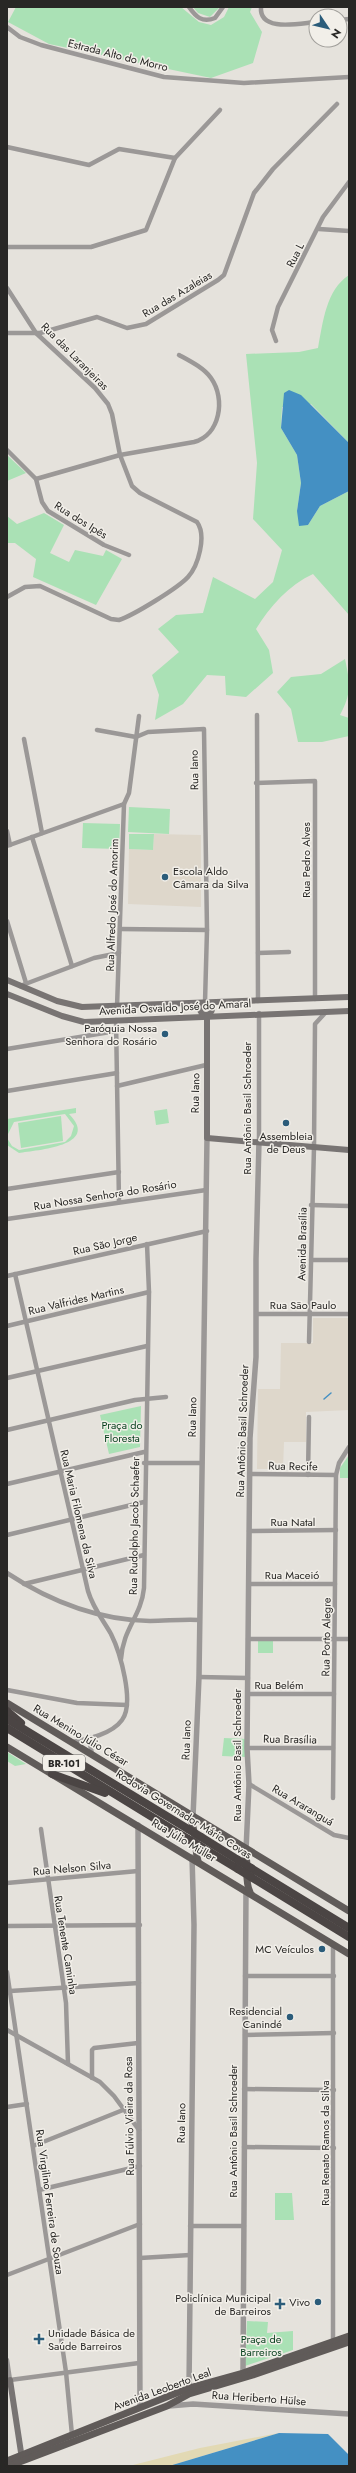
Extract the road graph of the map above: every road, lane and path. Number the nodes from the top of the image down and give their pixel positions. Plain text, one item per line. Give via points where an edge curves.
1 (189, 7) edge
2 (223, 7) edge
3 (261, 7) edge
4 (308, 22) edge
5 (7, 28) edge
6 (349, 77) edge
7 (337, 104) dead end
8 (220, 110) dead end
9 (7, 147) edge
10 (175, 158) junction
11 (349, 182) edge
12 (319, 229) junction
13 (349, 230) edge
14 (7, 248) edge
15 (7, 288) edge
16 (7, 333) edge
17 (36, 333) junction
18 (276, 341) dead end
19 (179, 355) dead end
20 (7, 450) edge
21 (120, 455) junction
22 (36, 479) junction
23 (128, 555) dead end
24 (7, 597) edge
25 (257, 715) dead end
26 (139, 716) dead end
27 (97, 730) dead end
28 (136, 737) junction
29 (24, 739) dead end
30 (256, 783) junction
31 (124, 804) junction
32 (7, 831) edge
33 (42, 833) junction
34 (32, 837) junction
35 (9, 845) edge
36 (7, 921) edge
37 (120, 929) junction
38 (207, 930) junction
39 (258, 952) junction
40 (289, 952) dead end
41 (119, 953) junction
42 (72, 966) junction
43 (7, 980) edge
44 (23, 985) junction
45 (7, 994) edge
46 (349, 997) edge
47 (315, 999) junction
48 (258, 1001) junction
49 (205, 1002) junction
50 (117, 1007) junction
51 (349, 1011) edge
52 (326, 1012) junction
53 (259, 1013) junction
54 (207, 1016) junction
55 (116, 1020) junction
56 (116, 1031) junction
57 (7, 1049) edge
58 (206, 1065) junction
59 (117, 1073) junction
60 (117, 1086) junction
61 (7, 1091) edge
62 (207, 1138) junction
63 (259, 1141) junction
64 (314, 1147) junction
65 (349, 1150) edge
66 (119, 1172) junction
67 (7, 1189) edge
68 (206, 1190) junction
69 (119, 1202) junction
70 (312, 1205) junction
71 (349, 1206) edge
72 (7, 1219) edge
73 (207, 1231) junction
74 (147, 1244) junction
75 (310, 1260) junction
76 (349, 1260) edge
77 (15, 1274) junction
78 (7, 1276) edge
79 (148, 1292) junction
80 (257, 1314) junction
81 (310, 1314) junction
82 (349, 1314) edge
83 (26, 1321) junction
84 (7, 1326) edge
85 (309, 1342) dead end
86 (148, 1346) junction
87 (37, 1371) junction
88 (7, 1378) edge
89 (147, 1397) junction
90 (166, 1397) dead end
91 (309, 1417) dead end
92 (48, 1420) junction
93 (7, 1430) edge
94 (349, 1447) edge
95 (144, 1452) junction
96 (144, 1463) junction
97 (202, 1463) junction
98 (60, 1471) junction
99 (250, 1474) junction
100 (308, 1475) junction
101 (336, 1476) junction
102 (7, 1484) edge
103 (144, 1502) junction
104 (71, 1520) junction
105 (249, 1530) junction
106 (336, 1530) junction
107 (7, 1535) edge
108 (144, 1555) junction
109 (82, 1570) junction
110 (7, 1572) edge
111 (24, 1584) junction
112 (249, 1584) junction
113 (335, 1584) junction
114 (98, 1614) junction
115 (133, 1620) junction
116 (199, 1620) junction
117 (248, 1638) junction
118 (334, 1639) junction
119 (349, 1639) edge
120 (121, 1661) junction
121 (199, 1677) junction
122 (248, 1678) junction
123 (7, 1690) edge
124 (248, 1694) junction
125 (334, 1694) junction
126 (7, 1703) edge
127 (127, 1704) junction
128 (7, 1711) edge
129 (7, 1719) edge
130 (7, 1728) edge
131 (37, 1737) junction
132 (94, 1737) junction
133 (73, 1742) junction
134 (7, 1746) edge
135 (247, 1748) junction
136 (333, 1748) junction
137 (92, 1754) junction
138 (52, 1774) junction
139 (249, 1784) junction
140 (121, 1798) junction
141 (333, 1798) dead end
142 (191, 1816) junction
143 (204, 1824) junction
144 (138, 1825) junction
145 (41, 1829) dead end
146 (195, 1832) junction
147 (349, 1838) edge
148 (198, 1847) junction
149 (245, 1848) junction
150 (256, 1855) junction
151 (193, 1858) junction
152 (138, 1871) junction
153 (249, 1872) junction
154 (47, 1879) junction
155 (7, 1883) edge
156 (245, 1889) junction
157 (349, 1911) edge
158 (140, 1925) junction
159 (7, 1926) edge
160 (55, 1926) junction
161 (349, 1928) edge
162 (349, 1937) edge
163 (333, 1944) junction
164 (349, 1954) edge
165 (7, 1972) edge
166 (245, 1976) junction
167 (334, 1976) junction
168 (139, 1983) junction
169 (64, 1987) junction
170 (10, 1991) junction
171 (7, 2030) edge
172 (334, 2033) junction
173 (245, 2035) junction
174 (16, 2036) junction
175 (138, 2043) junction
176 (68, 2064) junction
177 (92, 2078) junction
178 (244, 2089) junction
179 (334, 2090) junction
180 (26, 2104) junction
181 (7, 2106) edge
182 (123, 2110) junction
183 (139, 2130) junction
184 (33, 2146) junction
185 (244, 2147) junction
186 (334, 2148) junction
187 (140, 2166) junction
188 (39, 2190) junction
189 (140, 2224) junction
190 (190, 2226) junction
191 (244, 2226) junction
192 (190, 2255) junction
193 (140, 2258) junction
194 (49, 2261) junction
195 (7, 2275) edge
196 (349, 2336) edge
197 (333, 2342) junction
198 (349, 2342) edge
199 (7, 2360) edge
200 (139, 2363) junction
201 (66, 2372) junction
202 (243, 2373) junction
203 (8, 2381) edge
204 (189, 2388) junction
205 (167, 2406) junction
206 (140, 2408) junction
207 (349, 2414) edge
208 (72, 2435) junction
209 (22, 2458) junction
210 (7, 2461) edge
211 (9, 2466) edge

1 - 2 street via 198,18 204,20 215,18
3 - 4 street via 265,19 275,24
5 - 6 street, Estrada Alto do Morro via 20,37 41,45 164,77 244,83
7 - 17 street, Rua das Azaleias via 273,169 254,193 227,269 218,280 138,327 127,328 97,317
8 - 10 street
9 - 10 street via 89,165 119,149
10 - 14 street via 149,225 141,233 91,247
11 - 12 street, Rua L via 332,204
12 - 13 street
12 - 18 street, Rua L via 278,307 272,330
15 - 17 street, Rua das Laranjeiras
16 - 17 street, Rua das Azaleias
17 - 21 street, Rua das Laranjeiras via 103,397 112,414
19 - 21 street via 201,368 215,384 220,401 213,427 200,440
20 - 22 street
21 - 22 street
21 - 24 street, Rua das Laranjeiras via 128,480 135,489 200,526 201,544 189,576 177,586 119,620 111,619 40,586 25,587
22 - 23 street, Rua dos Ipês via 42,502 48,511 104,545
25 - 30 street
26 - 28 street, Rua Alfredo José do Amorim
27 - 28 street
28 - 31 street, Rua Alfredo José do Amorim via 129,793
28 - 38 street, Rua Iano via 148,732 204,729
29 - 33 street
30 - 39 street
30 - 47 street, Rua Pedro Alves via 315,781
31 - 33 street
31 - 37 street, Rua Alfredo José do Amorim
32 - 35 street
33 - 34 street
34 - 35 street
34 - 42 street
36 - 44 street
37 - 38 street
37 - 41 street, Rua Alfredo José do Amorim
38 - 49 street, Rua Iano
39 - 40 street
39 - 48 street
41 - 42 street
41 - 50 street, Rua Alfredo José do Amorim
42 - 44 street
43 - 44 main road, Avenida Osvaldo José do Amaral
44 - 50 main road, Avenida Osvaldo José do Amaral via 71,1005
45 - 55 main road, Avenida Osvaldo José do Amaral via 76,1021
46 - 47 main road, Avenida Osvaldo José do Amaral
47 - 48 main road, Avenida Osvaldo José do Amaral
48 - 49 main road, Avenida Osvaldo José do Amaral
49 - 50 main road, Avenida Osvaldo José do Amaral
49 - 54 main road via 200,1009
49 - 54 main road via 210,1004 212,1009
51 - 52 main road, Avenida Osvaldo José do Amaral
52 - 53 main road, Avenida Osvaldo José do Amaral
52 - 64 street via 315,1024
53 - 54 main road, Avenida Osvaldo José do Amaral
53 - 63 street, Rua Antônio Basil Schroeder
54 - 55 main road, Avenida Osvaldo José do Amaral
54 - 58 main road, Rua Iano
55 - 56 street
56 - 57 street
56 - 59 street
58 - 60 street
58 - 62 main road, Rua Iano
59 - 60 street
59 - 61 street
60 - 66 street
62 - 63 main road
62 - 68 street, Rua Iano
63 - 64 main road
63 - 80 street, Rua Antônio Basil Schroeder
64 - 65 main road
64 - 70 street, Avenida Brasília
66 - 67 street
66 - 69 street
68 - 69 street, Rua Nossa Senhora do Rosário
68 - 73 street, Rua Iano
69 - 72 street, Rua Nossa Senhora do Rosário
70 - 71 street
70 - 75 street, Avenida Brasília
73 - 74 street, Rua São Jorge
73 - 97 street, Rua Iano
74 - 77 street, Rua São Jorge
74 - 79 street, Rua Rudolpho Jacob Schaefer
75 - 76 street
75 - 81 street, Avenida Brasília
77 - 78 street, Rua São Jorge
77 - 83 street, Rua Maria Filomena da Silva
79 - 83 street, Rua Valfrides Martins
79 - 86 street, Rua Rudolpho Jacob Schaefer
80 - 81 street, Rua São Paulo
80 - 99 street, Rua Antônio Basil Schroeder
81 - 82 street, Rua São Paulo
81 - 85 street, Avenida Brasília
83 - 84 street, Rua Valfrides Martins
83 - 87 street, Rua Maria Filomena da Silva
86 - 87 street
86 - 89 street, Rua Rudolpho Jacob Schaefer
87 - 88 street
87 - 92 street, Rua Maria Filomena da Silva
89 - 90 street
89 - 92 street
89 - 95 street, Rua Rudolpho Jacob Schaefer
91 - 100 street
92 - 93 street
92 - 98 street, Rua Maria Filomena da Silva
94 - 101 street, Rua Porto Alegre via 339,1463
95 - 96 street, Rua Rudolpho Jacob Schaefer
95 - 98 street
96 - 97 street
96 - 103 street, Rua Rudolpho Jacob Schaefer
97 - 116 street, Rua Iano
98 - 102 street
98 - 104 street, Rua Maria Filomena da Silva
99 - 100 street, Rua Recife
99 - 105 street, Rua Antônio Basil Schroeder
100 - 101 street, Rua Recife
101 - 106 street, Rua Porto Alegre
103 - 104 street
103 - 108 street, Rua Rudolpho Jacob Schaefer
104 - 107 street
104 - 109 street, Rua Maria Filomena da Silva
105 - 106 street, Rua Natal
105 - 112 street, Rua Antônio Basil Schroeder
106 - 113 street, Rua Porto Alegre
108 - 109 street
108 - 115 street, Rua Rudolpho Jacob Schaefer via 143,1597
109 - 111 street
109 - 114 street, Rua Maria Filomena da Silva via 90,1599
110 - 111 street
111 - 114 street via 56,1601
112 - 113 street, Rua Maceió
112 - 117 street, Rua Antônio Basil Schroeder
113 - 118 street, Rua Porto Alegre
114 - 115 street
114 - 120 street, Rua Maria Filomena da Silva via 112,1636
115 - 116 street
115 - 120 street, Rua Rudolpho Jacob Schaefer via 122,1641
116 - 121 street, Rua Iano
117 - 118 street
117 - 122 street, Rua Antônio Basil Schroeder
118 - 119 street
118 - 125 street, Rua Porto Alegre
120 - 127 street, Rua Maria Filomena da Silva
121 - 122 street
121 - 142 street, Rua Iano
122 - 124 street, Rua Antônio Basil Schroeder
123 - 127 street via 77,1703
124 - 125 street, Rua Belém
124 - 135 street, Rua Antônio Basil Schroeder
125 - 136 street, Rua Porto Alegre
126 - 133 main road, Rua Menino Júlio César
127 - 132 street, Rua Maria Filomena da Silva via 125,1716 119,1724
128 - 131 highway
129 - 131 highway, Rodovia Governador Mário Covas / BR-101
130 - 140 highway, Rodovia Governador Mário Covas / BR-101
131 - 146 highway, Rodovia Governador Mário Covas / BR-101
132 - 133 street, Rua Maria Filomena da Silva
132 - 137 street via 89,1746
133 - 137 main road, Rua Menino Júlio César
134 - 138 main road, Rua Júlio Müller
135 - 136 street, Rua Brasília
135 - 139 street, Rua Antônio Basil Schroeder
136 - 141 street, Rua Porto Alegre
137 - 142 main road, Rua Menino Júlio César
138 - 140 highway
138 - 144 main road, Rua Júlio Müller
139 - 147 street, Rua Araranguá via 334,1835
139 - 149 street, Rua Antônio Basil Schroeder
140 - 148 highway, Rodovia Governador Mário Covas / BR-101, bridge
142 - 143 main road, Rua Menino Júlio César
142 - 146 main road, Rua Iano
143 - 146 main road
143 - 149 main road, Rua Menino Júlio César
144 - 151 main road, Rua Júlio Müller
144 - 152 street, Rua Fúlvio Vieira da Rosa
145 - 154 street, Rua Tenente Caminha
146 - 148 main road, Rua Iano
146 - 153 highway, Rodovia Governador Mário Covas / BR-101, bridge via 238,1860
148 - 151 main road, Rua Iano
148 - 151 main road
148 - 153 highway, Rodovia Governador Mário Covas / BR-101, bridge via 238,1869
149 - 150 main road, Rua Menino Júlio César
149 - 153 main road, Rua Antônio Basil Schroeder
150 - 153 main road
150 - 157 main road, Rua Menino Júlio César
151 - 156 main road, Rua Júlio Müller
151 - 190 street, Rua Iano
152 - 154 street, Rua Nelson Silva
152 - 158 street, Rua Fúlvio Vieira da Rosa
153 - 156 main road, Rua Antônio Basil Schroeder
153 - 161 highway, Rodovia Governador Mário Covas / BR-101
153 - 162 highway, Rodovia Governador Mário Covas / BR-101
154 - 155 street, Rua Nelson Silva
154 - 160 street, Rua Tenente Caminha
156 - 163 main road, Rua Júlio Müller
156 - 166 street, Rua Antônio Basil Schroeder
158 - 160 street
158 - 168 street, Rua Fúlvio Vieira da Rosa
159 - 160 street
160 - 169 street, Rua Tenente Caminha
163 - 164 main road, Rua Júlio Müller
163 - 167 street, Rua Renato Ramos da Silva
165 - 170 street, Rua Virgilino Ferreira de Souza
166 - 167 street
166 - 173 street, Rua Antônio Basil Schroeder
167 - 172 street, Rua Renato Ramos da Silva
168 - 169 street
168 - 175 street, Rua Fúlvio Vieira da Rosa
169 - 170 street
169 - 176 street, Rua Tenente Caminha
170 - 174 street, Rua Virgilino Ferreira de Souza
171 - 174 street
172 - 173 street
172 - 179 street, Rua Renato Ramos da Silva
173 - 178 street, Rua Antônio Basil Schroeder
174 - 176 street
174 - 180 street, Rua Virgilino Ferreira de Souza
175 - 177 street via 94,2048
175 - 183 street, Rua Fúlvio Vieira da Rosa
176 - 177 street
177 - 182 street via 110,2091
178 - 179 street
178 - 185 street, Rua Antônio Basil Schroeder
179 - 186 street, Rua Renato Ramos da Silva
180 - 181 street
180 - 184 street, Rua Virgilino Ferreira de Souza
182 - 183 street
182 - 184 street
183 - 187 street, Rua Fúlvio Vieira da Rosa
184 - 188 street, Rua Virgilino Ferreira de Souza
185 - 186 street
185 - 191 street, Rua Antônio Basil Schroeder
186 - 197 street, Rua Renato Ramos da Silva
187 - 188 street
187 - 189 street, Rua Fúlvio Vieira da Rosa
188 - 194 street, Rua Virgilino Ferreira de Souza
189 - 193 street, Rua Fúlvio Vieira da Rosa
189 - 194 street
190 - 191 street
190 - 192 street, Rua Iano
191 - 202 street, Rua Antônio Basil Schroeder
192 - 193 street
192 - 204 street, Rua Iano
193 - 200 street, Rua Fúlvio Vieira da Rosa
194 - 195 street
194 - 201 street, Rua Virgilino Ferreira de Souza
196 - 197 main road, Avenida Leoberto Leal
197 - 202 main road, Avenida Leoberto Leal
198 - 205 main road, Avenida Leoberto Leal via 189,2394
199 - 203 street
200 - 201 street
200 - 206 street, Rua Fúlvio Vieira da Rosa
201 - 203 street
201 - 208 street, Rua Virgilino Ferreira de Souza
202 - 204 main road, Avenida Leoberto Leal
203 - 209 main road
204 - 206 main road, Avenida Leoberto Leal
205 - 207 street, Rua Heriberto Hülse via 194,2404
205 - 209 main road, Avenida Leoberto Leal
206 - 208 main road, Avenida Leoberto Leal
208 - 209 main road, Avenida Leoberto Leal
209 - 210 main road, Avenida Leoberto Leal
209 - 211 main road, Avenida Leoberto Leal

